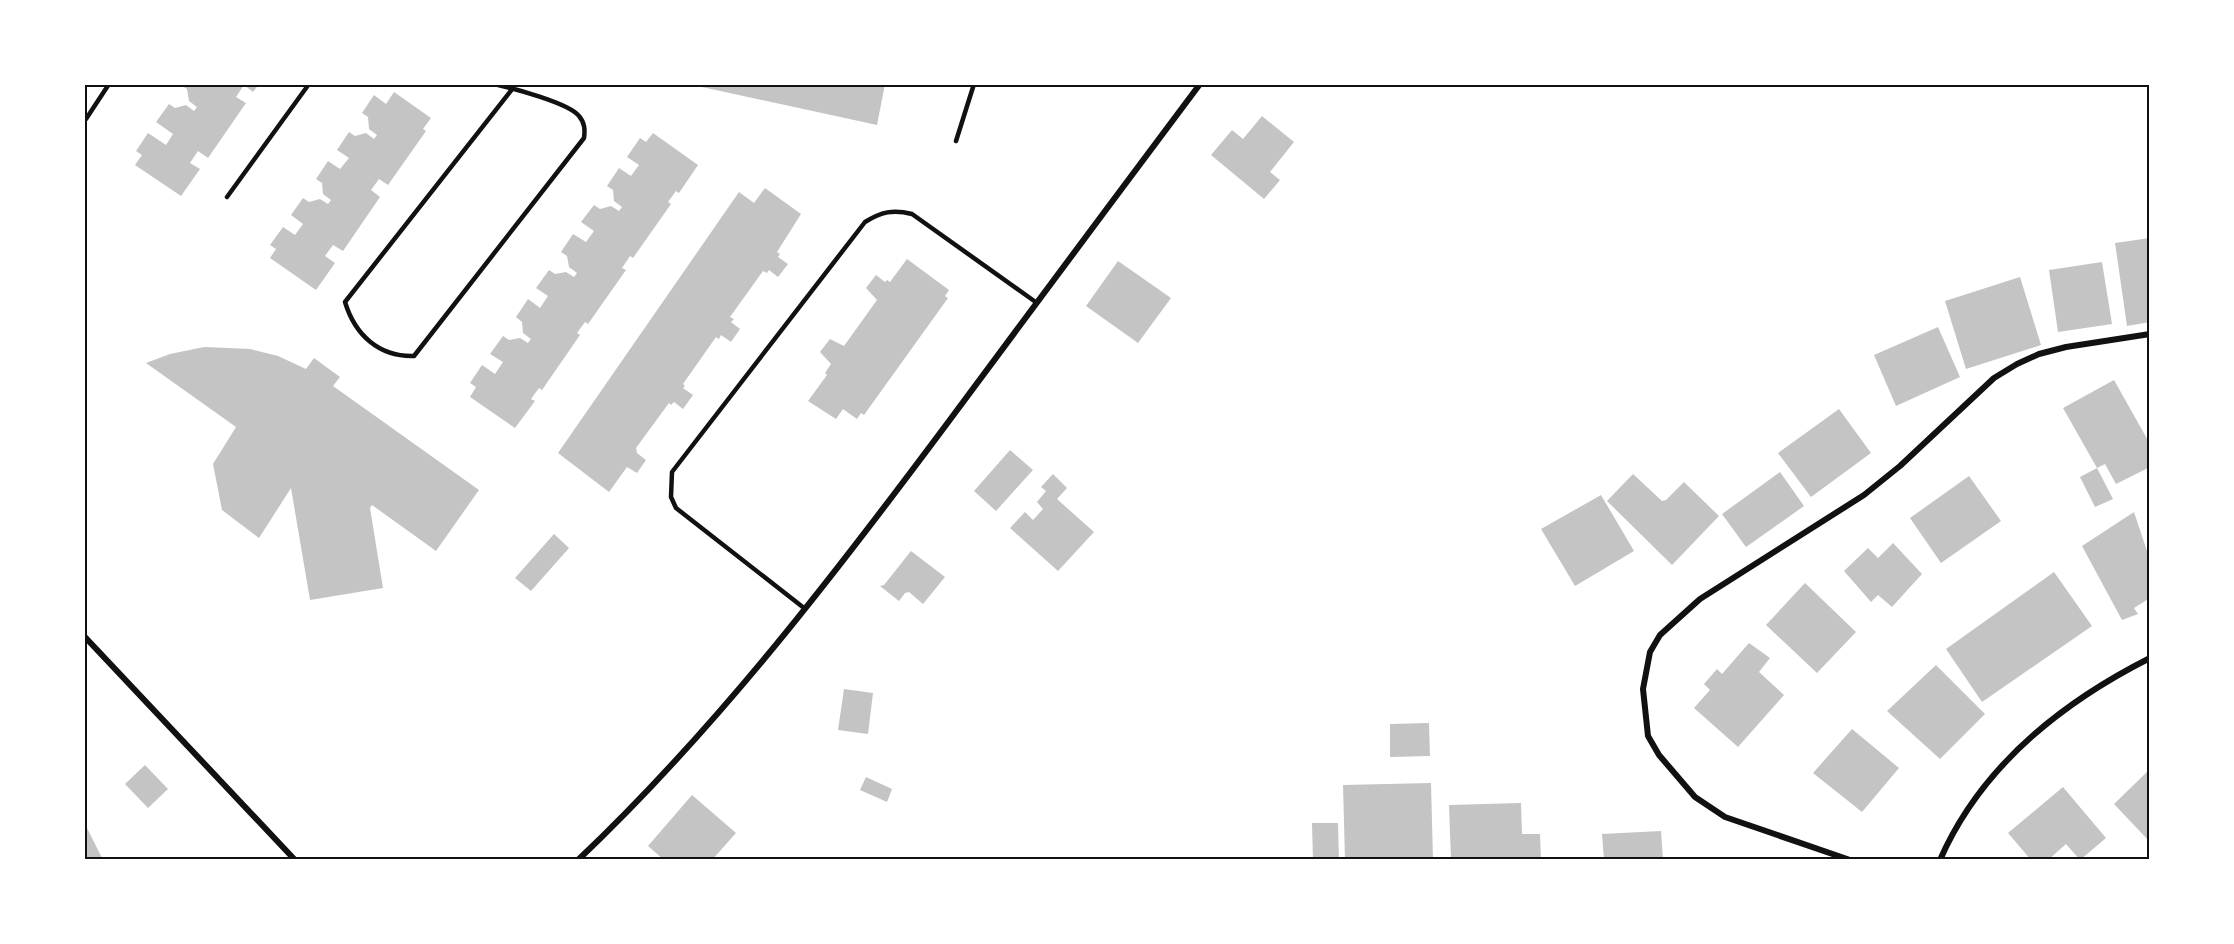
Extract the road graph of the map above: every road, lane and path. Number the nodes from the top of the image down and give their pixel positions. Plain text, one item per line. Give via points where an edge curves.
1 (109, 84) edge
2 (309, 84) edge
3 (494, 84) edge
4 (974, 84) edge
5 (1200, 84) edge
6 (513, 88) junction
7 (86, 119) dead end
8 (956, 141) dead end
9 (227, 197) dead end
10 (1036, 303) junction
11 (2150, 334) edge
12 (804, 608) junction
13 (84, 636) edge
14 (2150, 658) edge
15 (295, 860) edge
16 (578, 860) edge
17 (1850, 860) edge
18 (1940, 860) edge

1 - 7 lane
2 - 9 lane
3 - 6 lane
4 - 8 lane
5 - 10 street
6 - 6 lane via 573,110 585,130 581,146 414,356 383,352 351,321 345,302
10 - 12 street via 887,504
10 - 12 lane via 912,214 887,211 876,215 865,222 672,472 671,497 676,508
11 - 17 street via 2039,354 1994,378 1864,495 1700,599 1660,636 1650,652 1643,689 1648,735 1659,755 1695,797 1725,817
12 - 16 street via 683,752
13 - 15 street
14 - 18 street via 2092,690 2043,726 2003,763 1979,791

